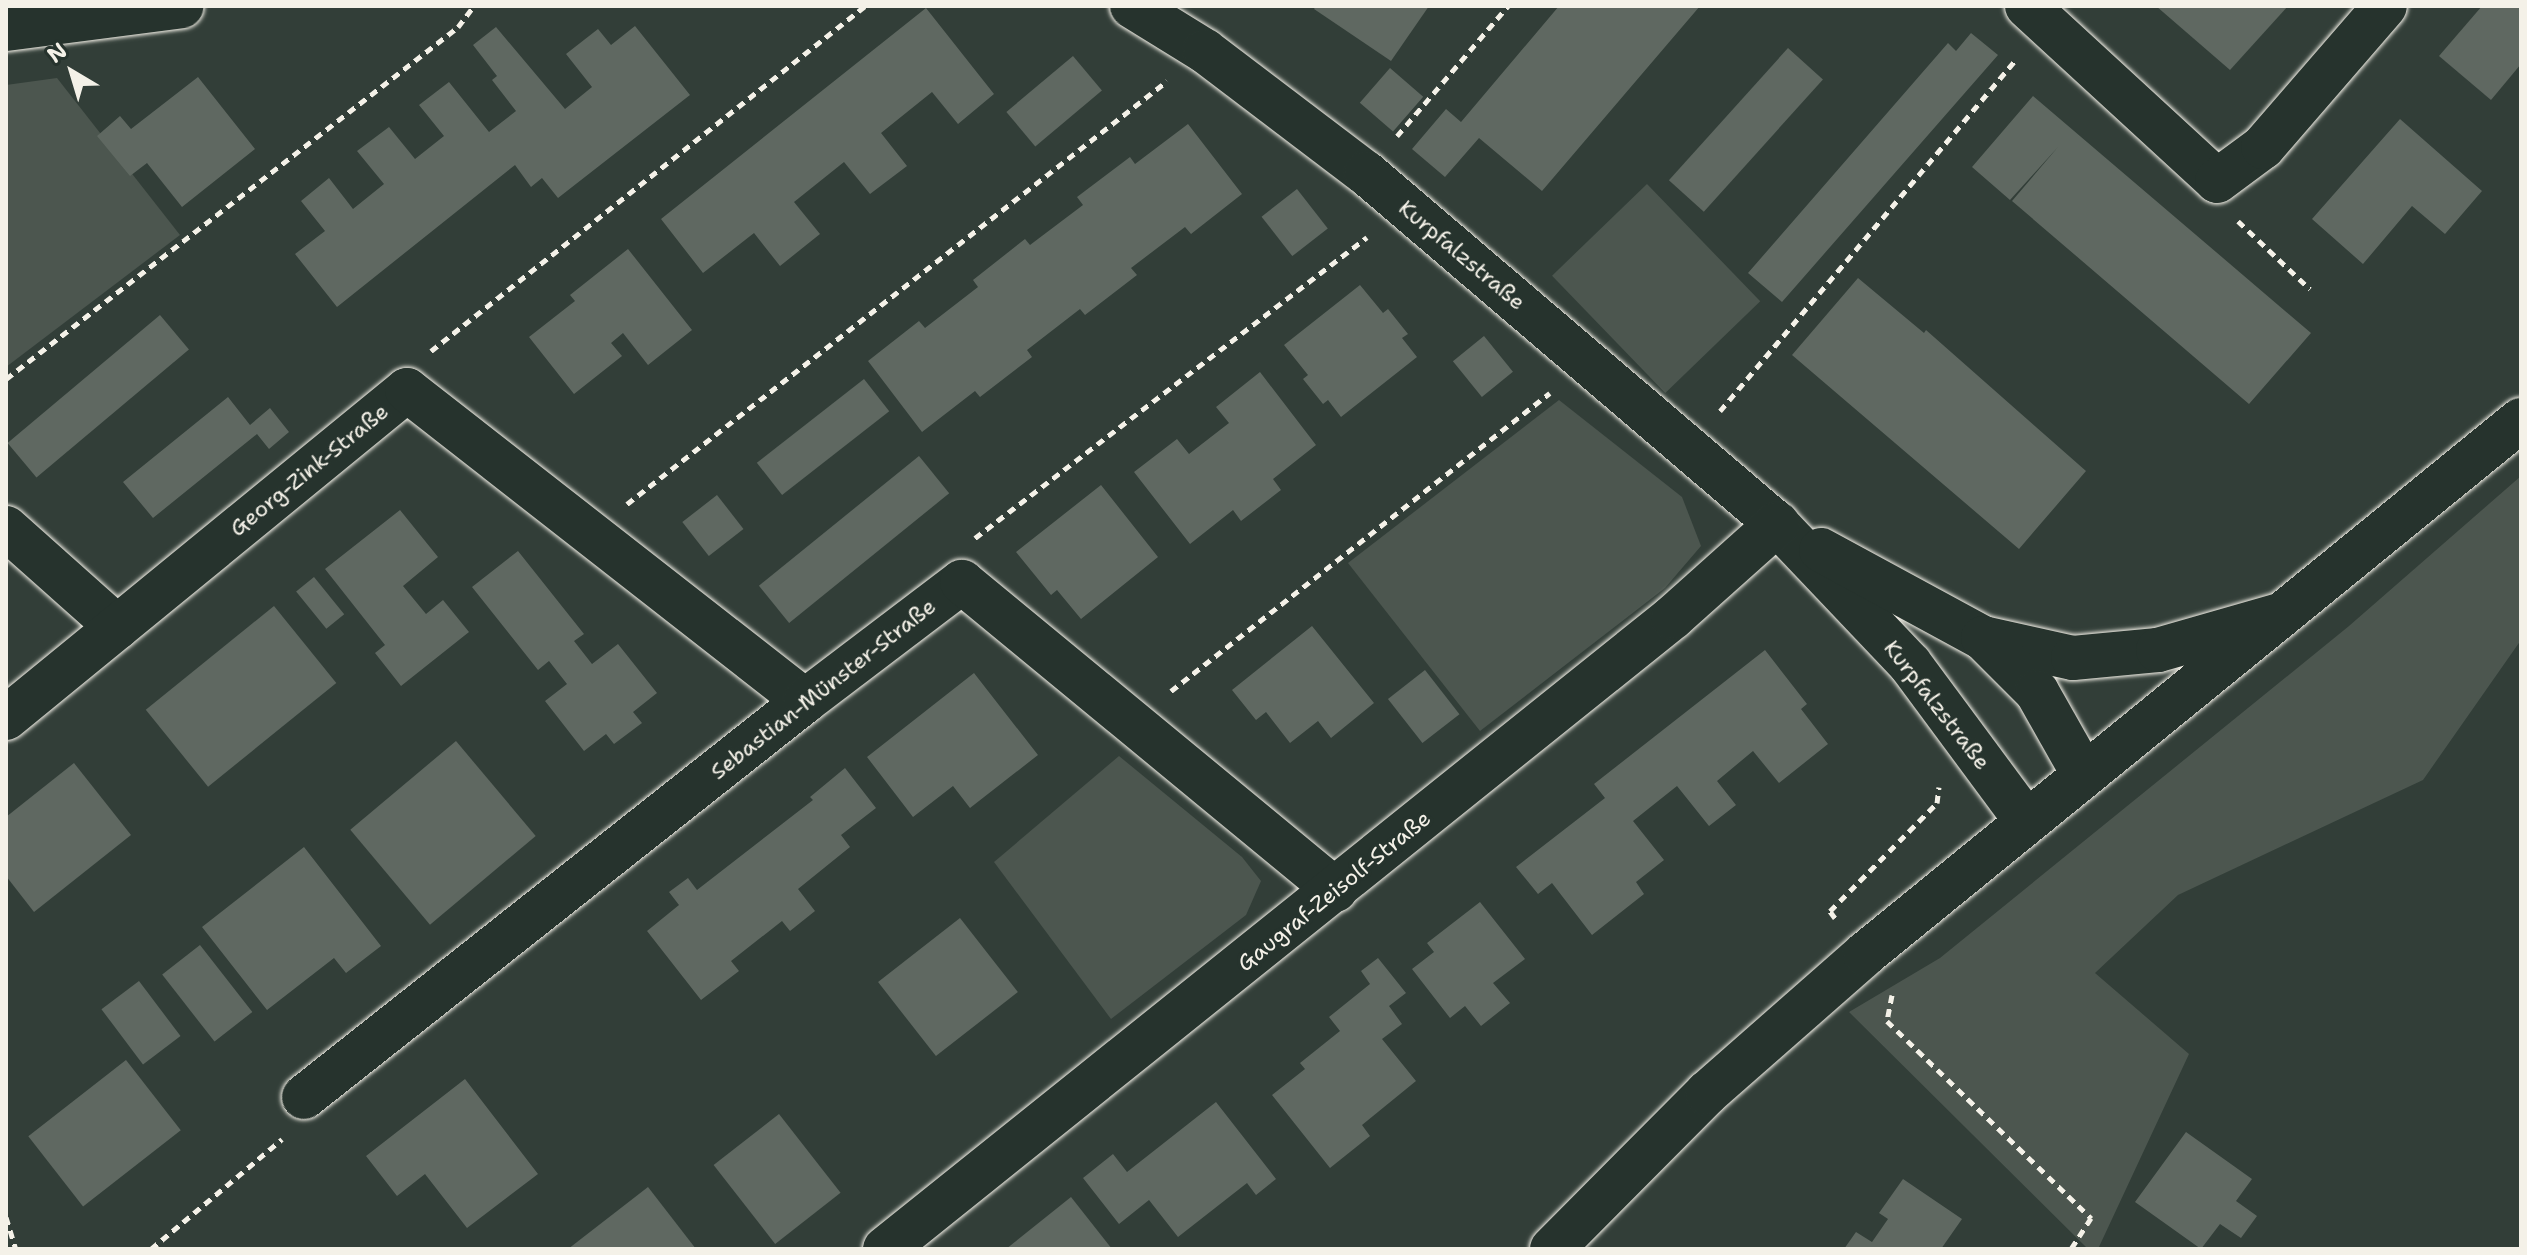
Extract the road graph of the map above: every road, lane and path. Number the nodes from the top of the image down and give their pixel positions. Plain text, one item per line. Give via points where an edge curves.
1 (182, 6) edge
2 (474, 6) edge
3 (865, 6) edge
4 (1132, 6) edge
5 (1508, 6) edge
6 (2385, 6) edge
7 (2037, 15) edge
8 (6, 29) edge
9 (1166, 82) dead end
10 (1366, 173) junction
11 (2217, 181) junction
12 (1368, 236) dead end
13 (2310, 289) dead end
14 (6, 379) edge
15 (407, 390) junction
16 (1542, 400) dead end
17 (2521, 420) edge
18 (1688, 449) junction
19 (1777, 524) junction
20 (6, 528) edge
21 (591, 532) junction
22 (962, 582) junction
23 (2280, 615) junction
24 (117, 627) junction
25 (1983, 638) junction
26 (805, 701) junction
27 (1948, 716) junction
28 (6, 718) edge
29 (1131, 722) junction
30 (2084, 775) junction
31 (2026, 821) junction
32 (1336, 890) junction
33 (1830, 911) dead end
34 (1893, 986) dead end
35 (304, 1097) joint
36 (6, 1217) edge
37 (16, 1249) edge
38 (151, 1249) edge
39 (885, 1249) edge
40 (1552, 1249) edge
41 (2071, 1249) edge

1 - 8 street
2 - 14 path via 458,27
3 - 15 path via 436,344
4 - 10 street, Kurpfalzstraße via 1205,51
5 - 10 path
6 - 11 street via 2263,147
7 - 11 street
7 - 18 path
9 - 21 path
10 - 18 street, Kurpfalzstraße
11 - 13 path via 2226,209
12 - 22 path via 972,540
15 - 21 street, Georg-Zink-Straße
15 - 24 street, Georg-Zink-Straße
16 - 29 path
17 - 23 street
18 - 19 street, Kurpfalzstraße
19 - 25 street, Kurpfalzstraße
19 - 27 street, Kurpfalzstraße via 1910,664
19 - 32 street, Gaugraf-Zeisolf-Straße via 1673,617
20 - 24 street
21 - 26 street, Georg-Zink-Straße
22 - 26 street, Sebastian-Münster-Straße
22 - 29 street
23 - 25 street, Kurpfalzstraße via 2158,650 2073,658
23 - 30 street
24 - 28 street, Georg-Zink-Straße
25 - 30 street, Kurpfalzstraße via 2037,692
26 - 35 street, Sebastian-Münster-Straße
27 - 31 street, Kurpfalzstraße
27 - 33 path via 1937,803
29 - 32 street
30 - 31 street
31 - 40 street via 1707,1093
32 - 39 street, Gaugraf-Zeisolf-Straße
34 - 41 path via 1887,1021 2091,1218
35 - 38 path via 281,1140
36 - 37 path

